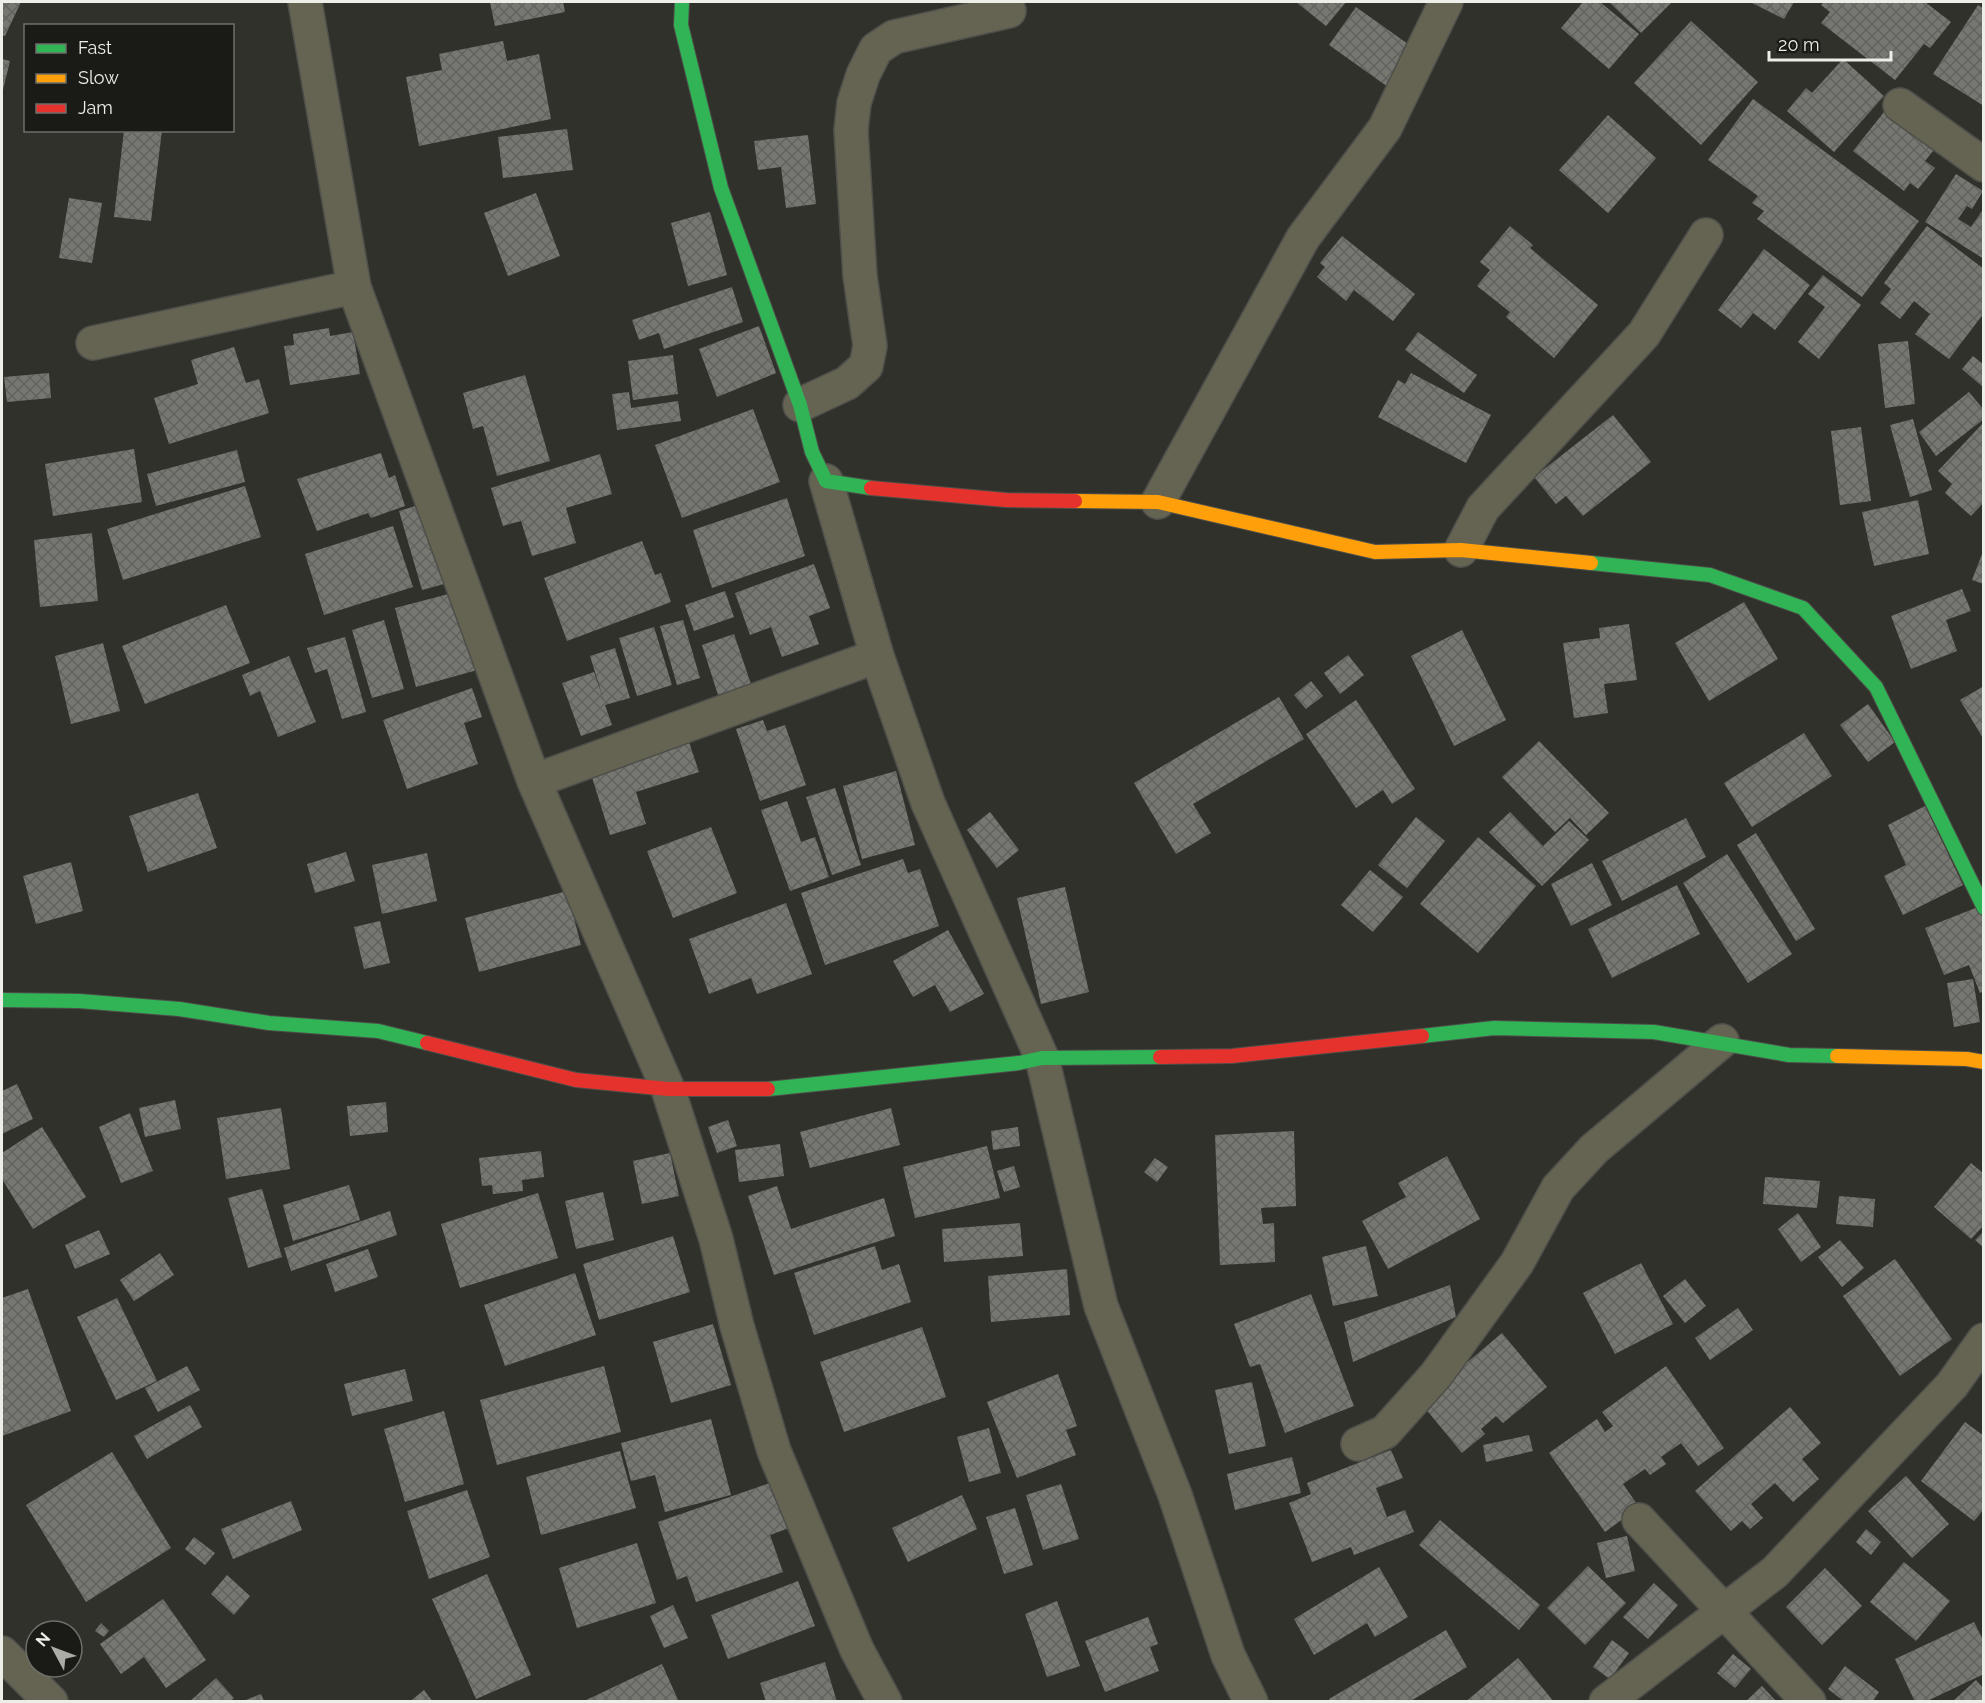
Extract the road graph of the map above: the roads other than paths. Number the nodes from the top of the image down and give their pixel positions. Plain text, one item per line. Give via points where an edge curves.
1 (305, 2) edge
2 (682, 2) edge
3 (1446, 2) edge
4 (1009, 11) dead end
5 (1900, 105) dead end
6 (1983, 165) edge
7 (1706, 235) dead end
8 (354, 287) junction
9 (93, 343) dead end
10 (800, 405) junction
11 (826, 481) junction
12 (1158, 502) junction
13 (1461, 550) junction
14 (877, 656) junction
15 (534, 781) junction
16 (1983, 908) edge
17 (2, 1000) edge
18 (1722, 1041) junction
19 (1042, 1058) junction
20 (1983, 1062) edge
21 (668, 1089) junction
22 (1983, 1340) edge
23 (1358, 1444) dead end
24 (1639, 1520) dead end
25 (1724, 1610) junction
26 (2, 1653) edge
27 (51, 1701) edge
28 (885, 1701) edge
29 (1251, 1701) edge
30 (1606, 1701) edge
31 (1809, 1701) edge

1 - 8 street
2 - 10 street via 681,25 721,188
3 - 12 street via 1385,128 1303,238
4 - 10 street via 894,37 876,50 854,103 851,130 860,276 870,346 866,366 847,383
5 - 6 street
7 - 13 street via 1644,334 1483,508
8 - 9 street
8 - 15 street
10 - 11 street via 812,452
11 - 12 street via 892,491 1006,500
11 - 14 street
12 - 13 street via 1375,552
13 - 16 street via 1710,575 1803,608 1876,687
14 - 15 street
14 - 19 street via 928,804
15 - 21 street
17 - 21 street via 179,1009 269,1023 378,1031 576,1080
18 - 19 street via 1654,1032 1494,1028 1232,1056
18 - 20 street via 1789,1055
18 - 23 street via 1594,1149 1558,1188 1517,1263 1436,1375 1385,1432
19 - 21 street via 781,1089
19 - 29 street via 1101,1306 1174,1495 1228,1655
21 - 28 street via 716,1239 774,1452 857,1650
22 - 25 street via 1952,1385 1783,1563
24 - 25 street
25 - 30 street
25 - 31 street
26 - 27 street

